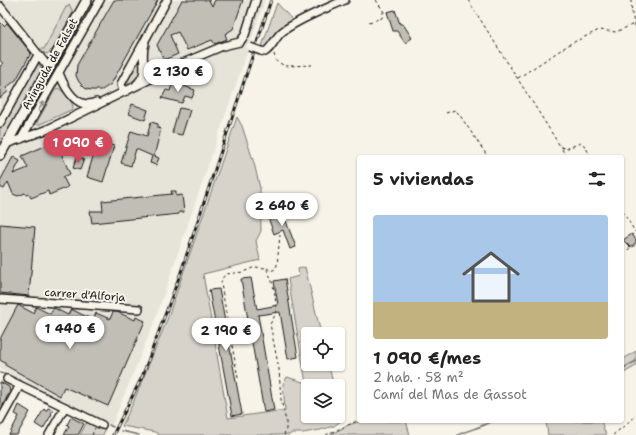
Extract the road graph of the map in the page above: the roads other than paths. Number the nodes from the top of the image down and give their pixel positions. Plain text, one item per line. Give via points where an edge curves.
1 (86, 0) edge
2 (100, 0) edge
3 (167, 0) edge
4 (256, 0) edge
5 (345, 0) edge
6 (0, 6) edge
7 (148, 35) junction
8 (236, 43) junction
9 (38, 55) junction
10 (145, 63) junction
11 (181, 64) junction
12 (49, 68) junction
13 (161, 72) junction
14 (59, 73) junction
15 (139, 82) junction
16 (125, 89) junction
17 (77, 101) junction
18 (0, 123) edge
19 (21, 139) junction
20 (6, 144) junction
21 (0, 155) edge
22 (0, 299) edge
23 (139, 310) dead end
24 (7, 378) dead end
25 (20, 385) junction
26 (65, 407) junction
27 (0, 421) edge
28 (100, 426) road end
29 (49, 435) edge

1 - 12 main road, Avinguda de Falset
2 - 14 street, Avinguda de Falset
3 - 7 street
4 - 8 street via 244,37
5 - 8 street, bridge via 283,31 265,52
6 - 9 street
7 - 10 street via 143,50
7 - 16 street
8 - 11 street
9 - 12 street
9 - 18 street, Avinguda de Falset
10 - 13 street via 153,70
10 - 15 street via 143,76
11 - 13 street
11 - 16 street
12 - 20 main road, Avinguda de Falset
13 - 15 street
14 - 17 street via 63,83
19 -> 14 street, Avinguda de Falset
15 - 16 street
16 - 17 street via 89,105
16 - 19 street via 88,110
17 - 19 street via 78,108 75,113
19 - 20 street
20 - 21 main road, Avinguda de Falset
22 - 23 street, carrer d'Alforja
24 - 25 street
25 - 26 street
25 - 27 street
26 - 28 street
26 - 29 street

